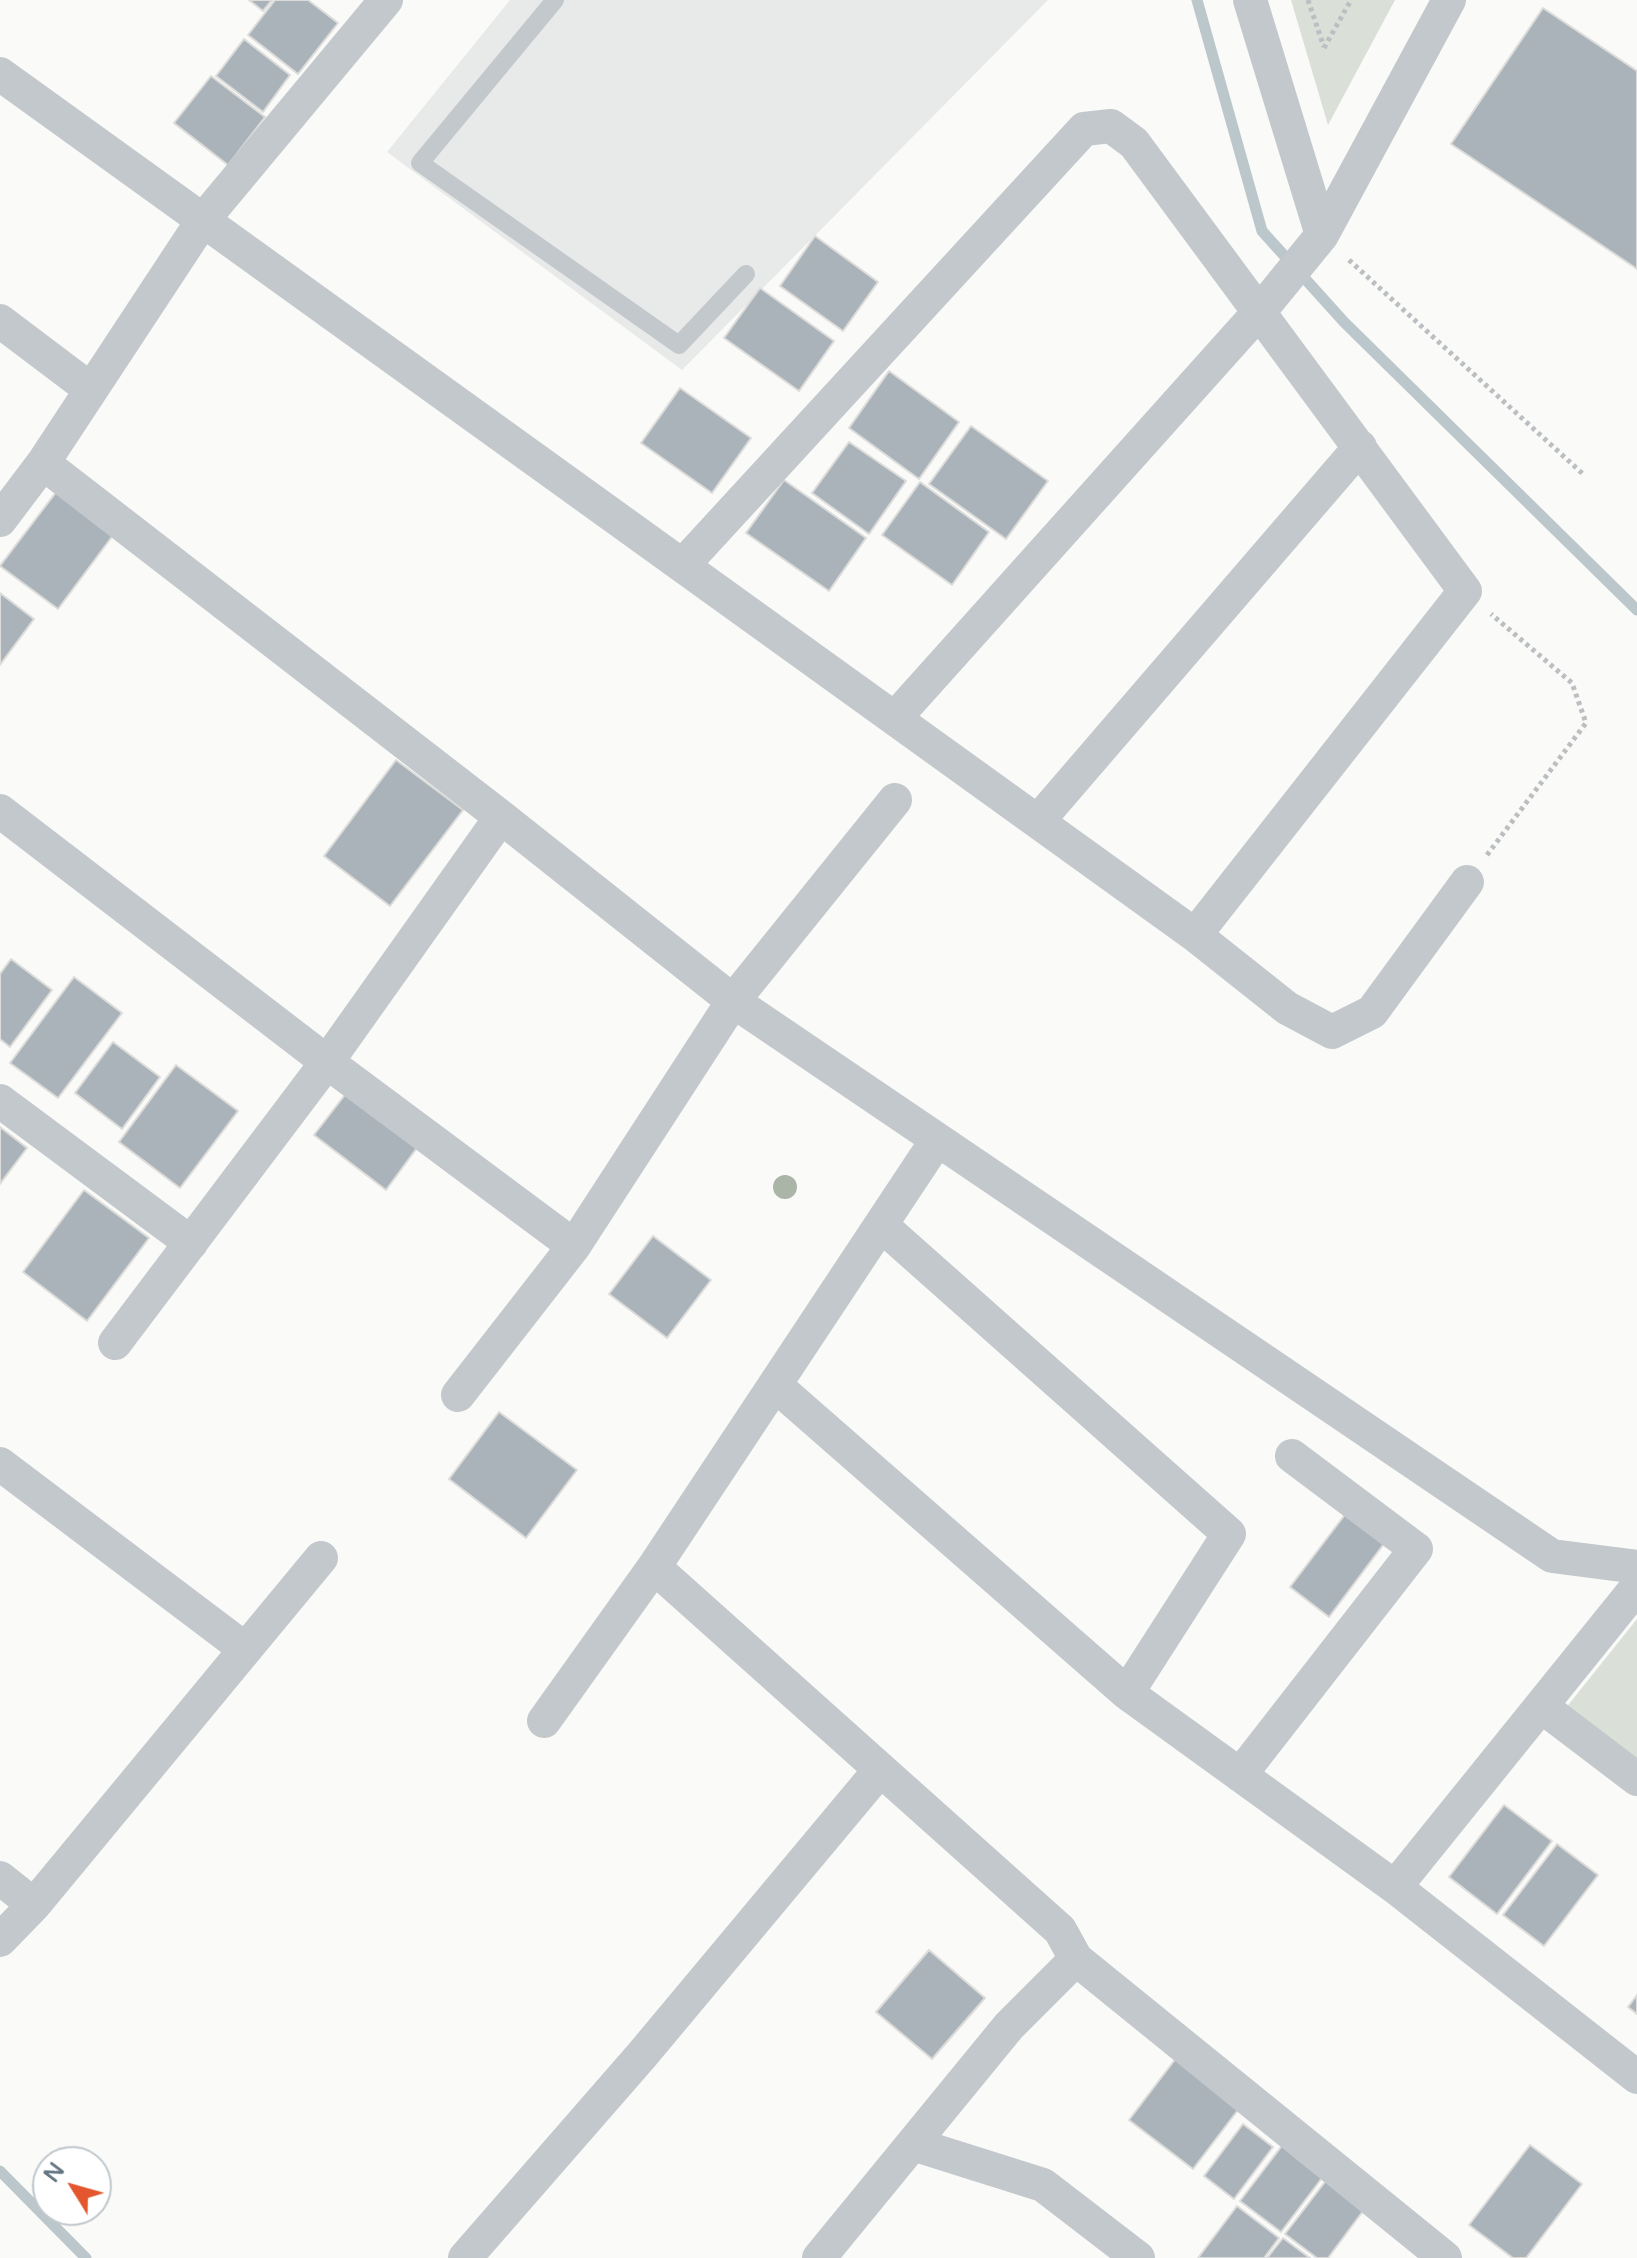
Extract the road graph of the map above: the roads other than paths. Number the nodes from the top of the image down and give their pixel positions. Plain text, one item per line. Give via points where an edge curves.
1 (386, 0) edge
2 (555, 0) edge
3 (1250, 0) edge
4 (1449, 0) edge
5 (0, 74) edge
6 (203, 220) junction
7 (1314, 245) junction
8 (746, 274) dead end
9 (1268, 302) junction
10 (0, 321) edge
11 (90, 389) junction
12 (1360, 447) junction
13 (43, 463) junction
14 (0, 520) edge
15 (683, 565) junction
16 (895, 718) junction
17 (895, 800) dead end
18 (0, 811) edge
19 (501, 817) junction
20 (1038, 821) junction
21 (1467, 882) road end
22 (1195, 935) junction
23 (733, 1001) junction
24 (327, 1062) junction
25 (0, 1101) edge
26 (937, 1140) junction
27 (881, 1225) junction
28 (191, 1243) junction
29 (574, 1246) junction
30 (115, 1343) dead end
31 (775, 1385) junction
32 (458, 1395) dead end
33 (1292, 1456) dead end
34 (0, 1464) edge
35 (321, 1558) dead end
36 (654, 1567) junction
37 (1637, 1567) edge
38 (1637, 1587) edge
39 (245, 1649) junction
40 (1127, 1693) junction
41 (1541, 1706) junction
42 (544, 1721) dead end
43 (880, 1770) junction
44 (1240, 1775) junction
45 (1637, 1779) edge
46 (0, 1878) edge
47 (1395, 1887) junction
48 (34, 1905) junction
49 (0, 1940) edge
50 (1076, 1959) junction
51 (1637, 2077) edge
52 (913, 2144) junction
53 (465, 2258) edge
54 (819, 2258) edge
55 (1138, 2258) edge
56 (1445, 2258) edge

1 - 6 street
2 - 8 lane via 420,163 679,345
3 - 7 street
4 - 7 street
5 - 6 street
6 - 11 street
6 - 15 street
7 - 9 street
9 - 12 street
9 - 15 street via 1134,143 1111,126 1084,129
9 - 16 street
10 - 11 street
11 - 13 street
12 - 20 street
12 - 22 street via 1465,591
13 - 14 street
13 - 19 street
15 - 16 street
16 - 20 street
17 - 23 street
18 - 24 street
19 - 23 street
19 - 24 street
20 - 22 street
21 - 22 street via 1372,1012 1332,1032 1287,1008
23 - 26 street
23 - 29 street
24 - 28 street
24 - 29 street
25 - 28 street
26 - 27 street
26 - 37 street via 1552,1556
27 - 31 street
27 - 40 street via 1229,1534
28 - 30 street
29 - 32 street
31 - 36 street
31 - 40 street
33 - 44 street via 1416,1549
34 - 39 street
35 - 39 street
36 - 42 street
36 - 43 street
38 - 41 street
39 - 48 street
40 - 44 street
41 - 45 street
41 - 47 street
43 - 50 street via 1060,1930
43 - 53 street
44 - 47 street
46 - 48 street
47 - 51 street
48 - 49 street
50 - 52 street via 1009,2026
50 - 56 street
52 - 54 street
52 - 55 street via 1043,2185

